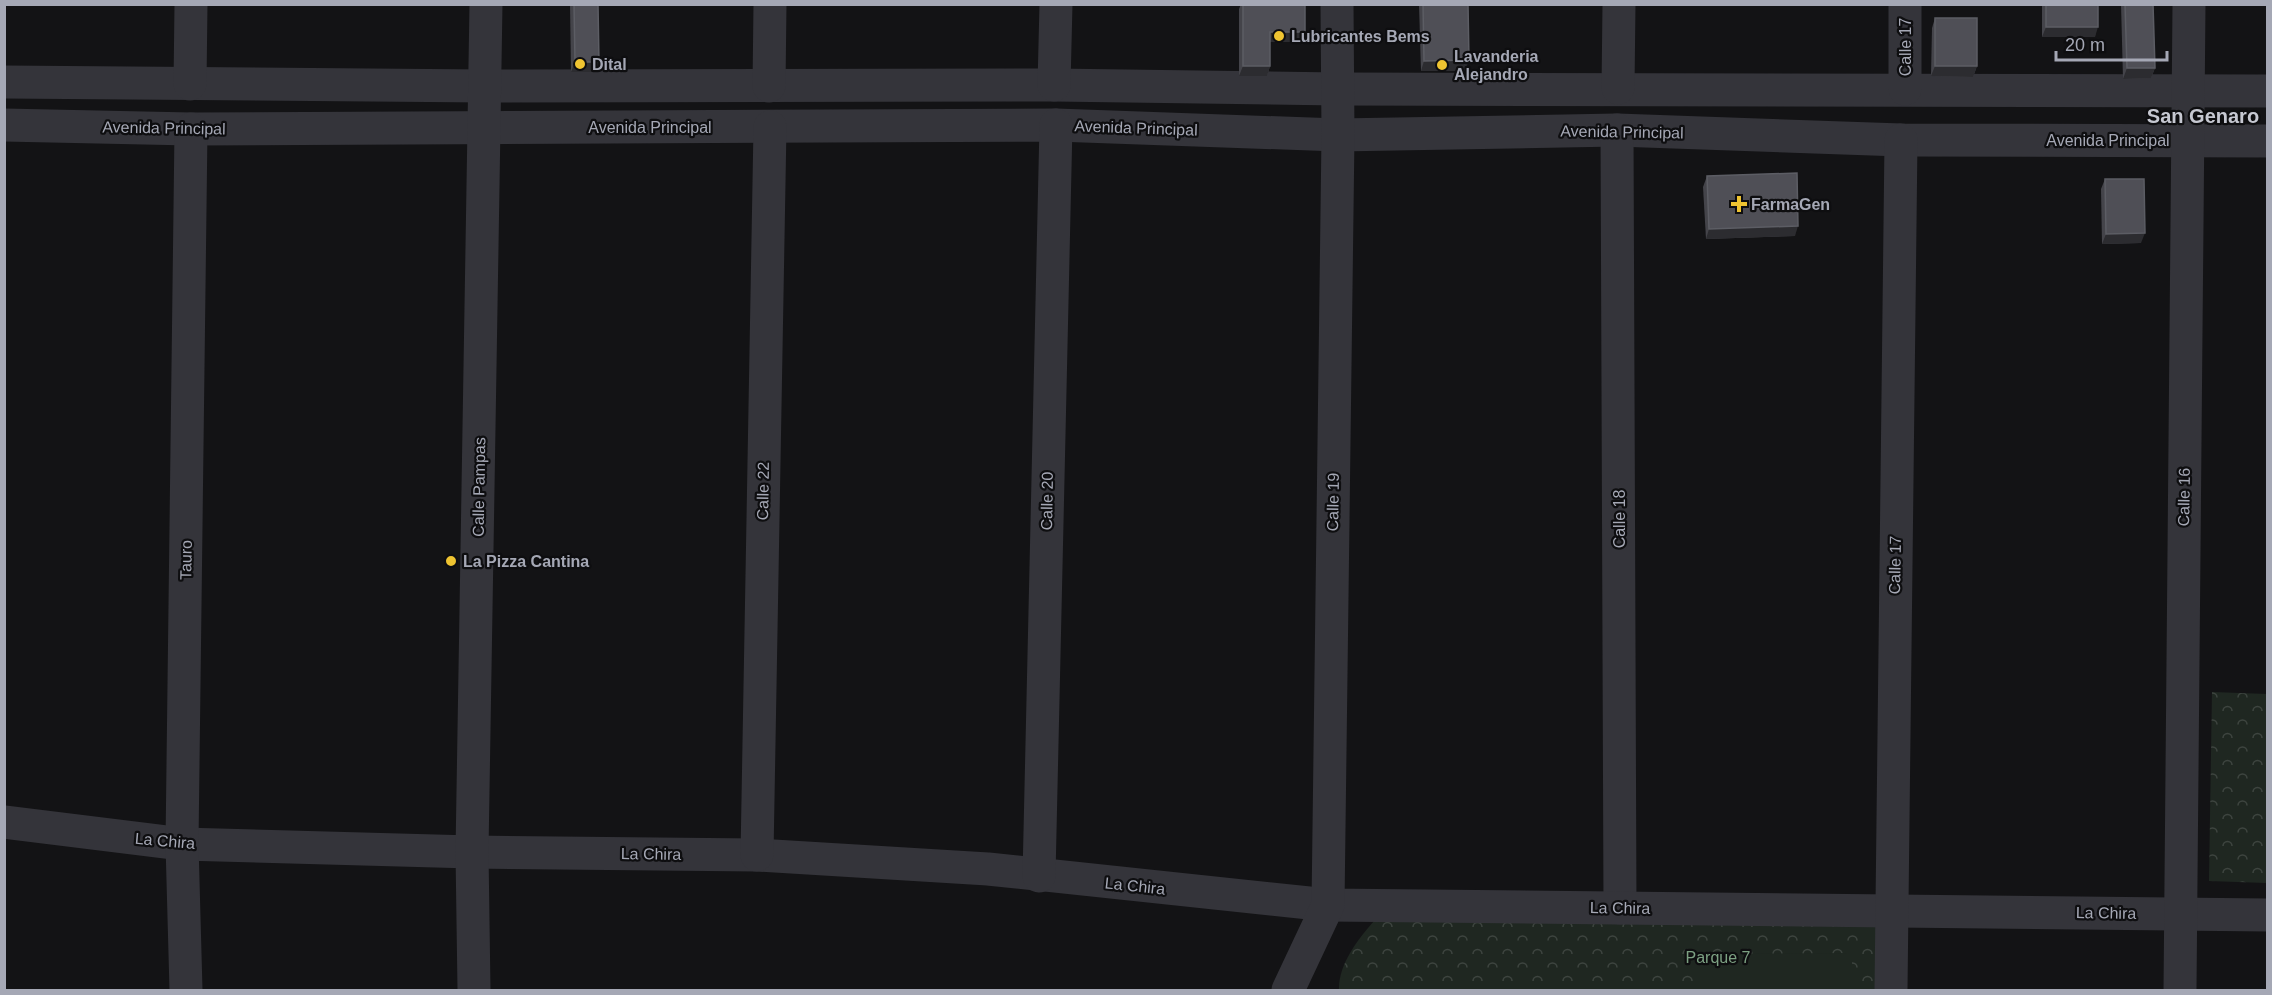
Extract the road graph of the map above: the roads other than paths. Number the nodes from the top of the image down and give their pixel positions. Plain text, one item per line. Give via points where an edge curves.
1 (191, 4) edge
2 (486, 4) edge
3 (770, 4) edge
4 (1056, 4) edge
5 (1337, 4) edge
6 (1619, 4) edge
7 (1905, 4) edge
8 (2189, 4) edge
9 (4, 82) edge
10 (190, 84) junction
11 (1054, 85) junction
12 (486, 86) junction
13 (769, 86) junction
14 (1618, 88) junction
15 (1339, 89) junction
16 (1905, 89) junction
17 (2189, 91) junction
18 (2268, 91) edge
19 (4, 125) edge
20 (1056, 125) junction
21 (486, 127) junction
22 (770, 127) junction
23 (191, 129) junction
24 (1617, 130) junction
25 (1338, 135) junction
26 (1901, 140) junction
27 (2189, 140) junction
28 (2268, 141) edge
29 (4, 822) edge
30 (182, 844) junction
31 (471, 852) junction
32 (756, 855) junction
33 (1039, 876) junction
34 (1328, 905) junction
35 (1620, 908) junction
36 (1891, 910) junction
37 (2181, 914) junction
38 (2268, 915) edge
39 (186, 990) edge
40 (474, 990) edge
41 (1288, 990) edge
42 (1891, 990) edge
43 (2180, 990) edge

1 - 10 street
2 - 12 street, Calle Pampas
3 - 13 street
4 - 11 street
5 - 15 street, Calle 19
6 - 14 street
7 - 16 street, Calle 17
8 - 17 street, Calle 16
9 - 10 street
10 - 12 street
11 - 13 street
11 - 15 street
12 - 13 street
12 - 21 street, Calle Pampas
14 - 15 street
14 - 16 street
15 - 25 street, Calle 19
16 - 17 street
17 - 18 street
17 - 27 street, Calle 16
19 - 23 street, Avenida Principal
20 - 22 street, Avenida Principal
20 - 25 street, Avenida Principal
20 - 33 street, Calle 20
21 - 22 street, Avenida Principal
21 - 23 street, Avenida Principal
21 - 31 street, Calle Pampas
22 - 32 street, Calle 22
23 - 30 street, Tauro
24 - 25 street, Avenida Principal
24 - 26 street, Avenida Principal
24 - 35 street, Calle 18
25 - 34 street, Calle 19
26 - 27 street, Avenida Principal
26 - 36 street, Calle 17
27 - 28 street, Avenida Principal
27 - 37 street, Calle 16
29 - 30 street, La Chira
30 - 31 street, La Chira
30 - 39 street, Tauro
31 - 32 street, La Chira
31 - 40 street, Calle Pampas
32 - 33 street, La Chira via 988,869
33 - 34 street, La Chira
34 - 35 street, La Chira
34 - 41 street, Calle 19
35 - 36 street, La Chira
36 - 37 street, La Chira
36 - 42 street, Calle 17
37 - 38 street, La Chira
37 - 43 street, Calle 16

